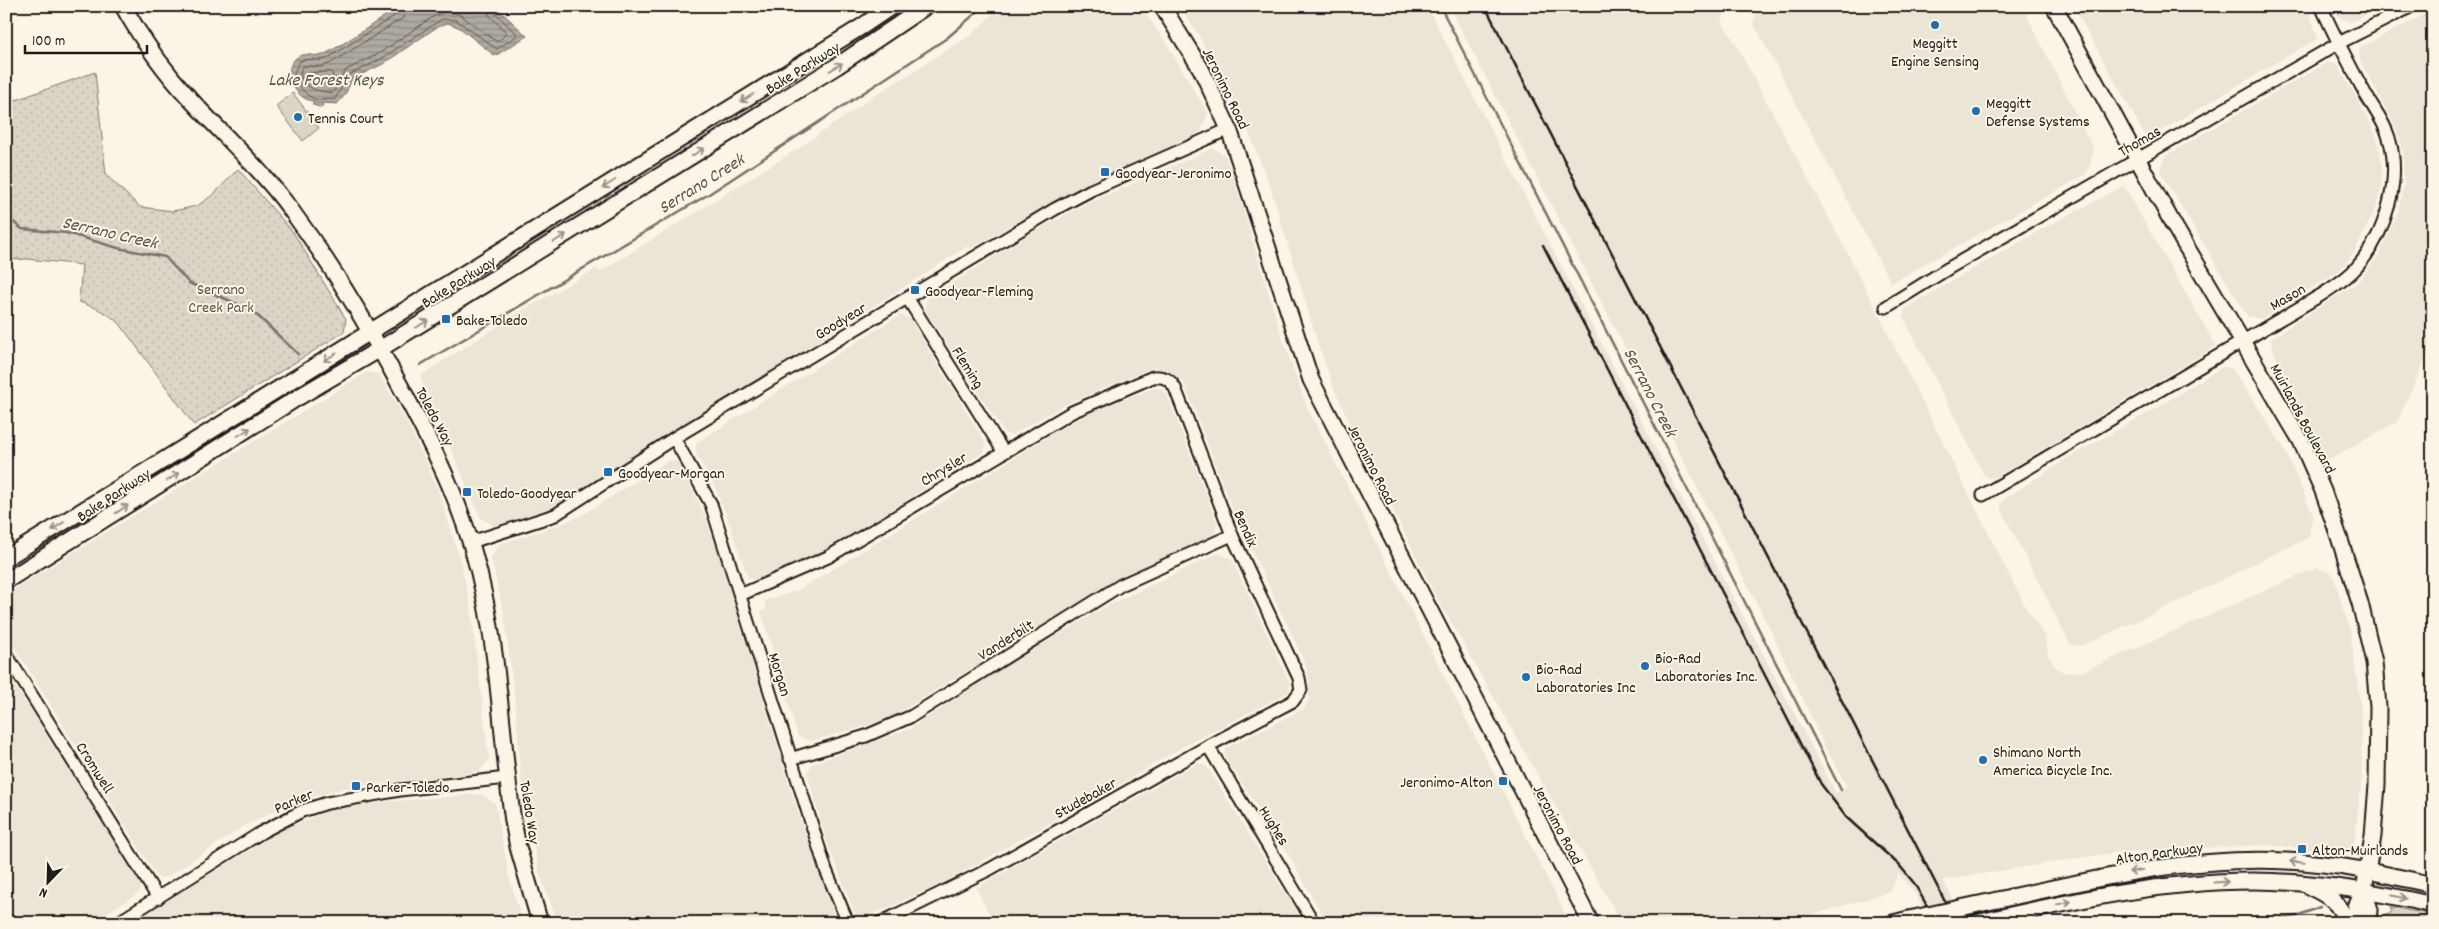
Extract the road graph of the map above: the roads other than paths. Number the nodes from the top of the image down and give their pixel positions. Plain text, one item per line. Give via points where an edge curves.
1 (123, 6) edge
2 (892, 6) edge
3 (926, 6) edge
4 (1162, 6) edge
5 (2054, 6) edge
6 (2322, 6) edge
7 (2412, 6) edge
8 (2339, 44) junction
9 (1229, 129) junction
10 (2137, 160) junction
11 (908, 299) junction
12 (1886, 307) dead end
13 (371, 331) junction
14 (2243, 340) junction
15 (380, 349) junction
16 (1166, 378) joint
17 (674, 438) junction
18 (192, 441) junction
19 (1002, 451) junction
20 (203, 458) junction
21 (1984, 495) dead end
22 (1232, 535) junction
23 (471, 542) junction
24 (6, 558) edge
25 (6, 581) edge
26 (740, 595) junction
27 (6, 654) edge
28 (1301, 690) joint
29 (1208, 746) junction
30 (790, 759) junction
31 (507, 778) junction
32 (2367, 871) junction
33 (2302, 883) junction
34 (2433, 885) edge
35 (2364, 890) junction
36 (158, 898) junction
37 (2433, 905) edge
38 (117, 923) edge
39 (540, 923) edge
40 (848, 923) edge
41 (880, 923) edge
42 (1314, 923) edge
43 (1591, 923) edge
44 (1892, 923) edge
45 (1976, 923) edge
46 (2346, 923) edge
47 (2354, 923) edge
48 (2369, 923) edge

1 - 13 main road, Toledo Way via 146,45 178,85 279,194
2 -> 13 main road, Bake Parkway
15 -> 3 main road, Bake Parkway via 844,62
4 - 9 main road, Jeronimo Road via 1201,69
5 - 10 main road, Muirlands Boulevard
6 - 8 street, Mason
7 - 8 street, Thomas
8 - 10 street, Thomas
8 - 14 street, Mason via 2390,141 2394,166 2388,206 2357,268 2340,283
9 - 11 street, Goodyear via 1072,200
9 - 43 main road, Jeronimo Road via 1311,380
10 - 12 street, Thomas
10 - 14 main road, Muirlands Boulevard
11 - 17 street, Goodyear
11 - 19 street, Fleming
13 - 15 main road, Toledo Way
13 -> 18 main road, Bake Parkway
14 - 21 street, Mason
14 - 32 main road, Muirlands Boulevard via 2300,441 2323,491 2360,603 2374,662 2378,707 2377,785
20 -> 15 main road, Bake Parkway
15 - 23 main road, Toledo Way via 450,482
16 - 19 street, Chrysler via 1153,377 1072,412
16 - 22 street, Bendix via 1175,388
17 - 23 street, Goodyear via 555,515
17 - 26 street, Morgan via 711,504
18 - 20 main road
18 -> 24 main road, Bake Parkway
19 - 26 street, Chrysler via 828,557
25 -> 20 main road, Bake Parkway
22 - 28 street, Bendix via 1299,678
22 - 30 street, Vanderbilt via 1121,585 898,723
23 - 31 main road, Toledo Way via 493,648
26 - 30 street, Morgan
27 - 36 street, Cromwell
28 - 29 street, Studebaker via 1293,701
29 - 41 street, Studebaker via 990,869
29 - 42 street, Hughes
30 - 40 street, Morgan via 835,894
31 - 36 street, Parker via 400,790 302,811 262,832
31 - 39 main road, Toledo Way via 518,847
32 - 34 main road, Alton Parkway
32 - 35 main road, Muirlands Boulevard
32 -> 44 main road, Alton Parkway, bridge via 2288,861 2213,862 2134,871
33 - 35 main road, Alton Parkway
45 -> 33 main road, Alton Parkway via 2148,888 2239,881
33 - 46 main road via 2337,904
35 -> 37 main road, Alton Parkway
35 - 47 main road via 2356,907
35 - 48 main road via 2370,910
36 - 38 street, Parker

